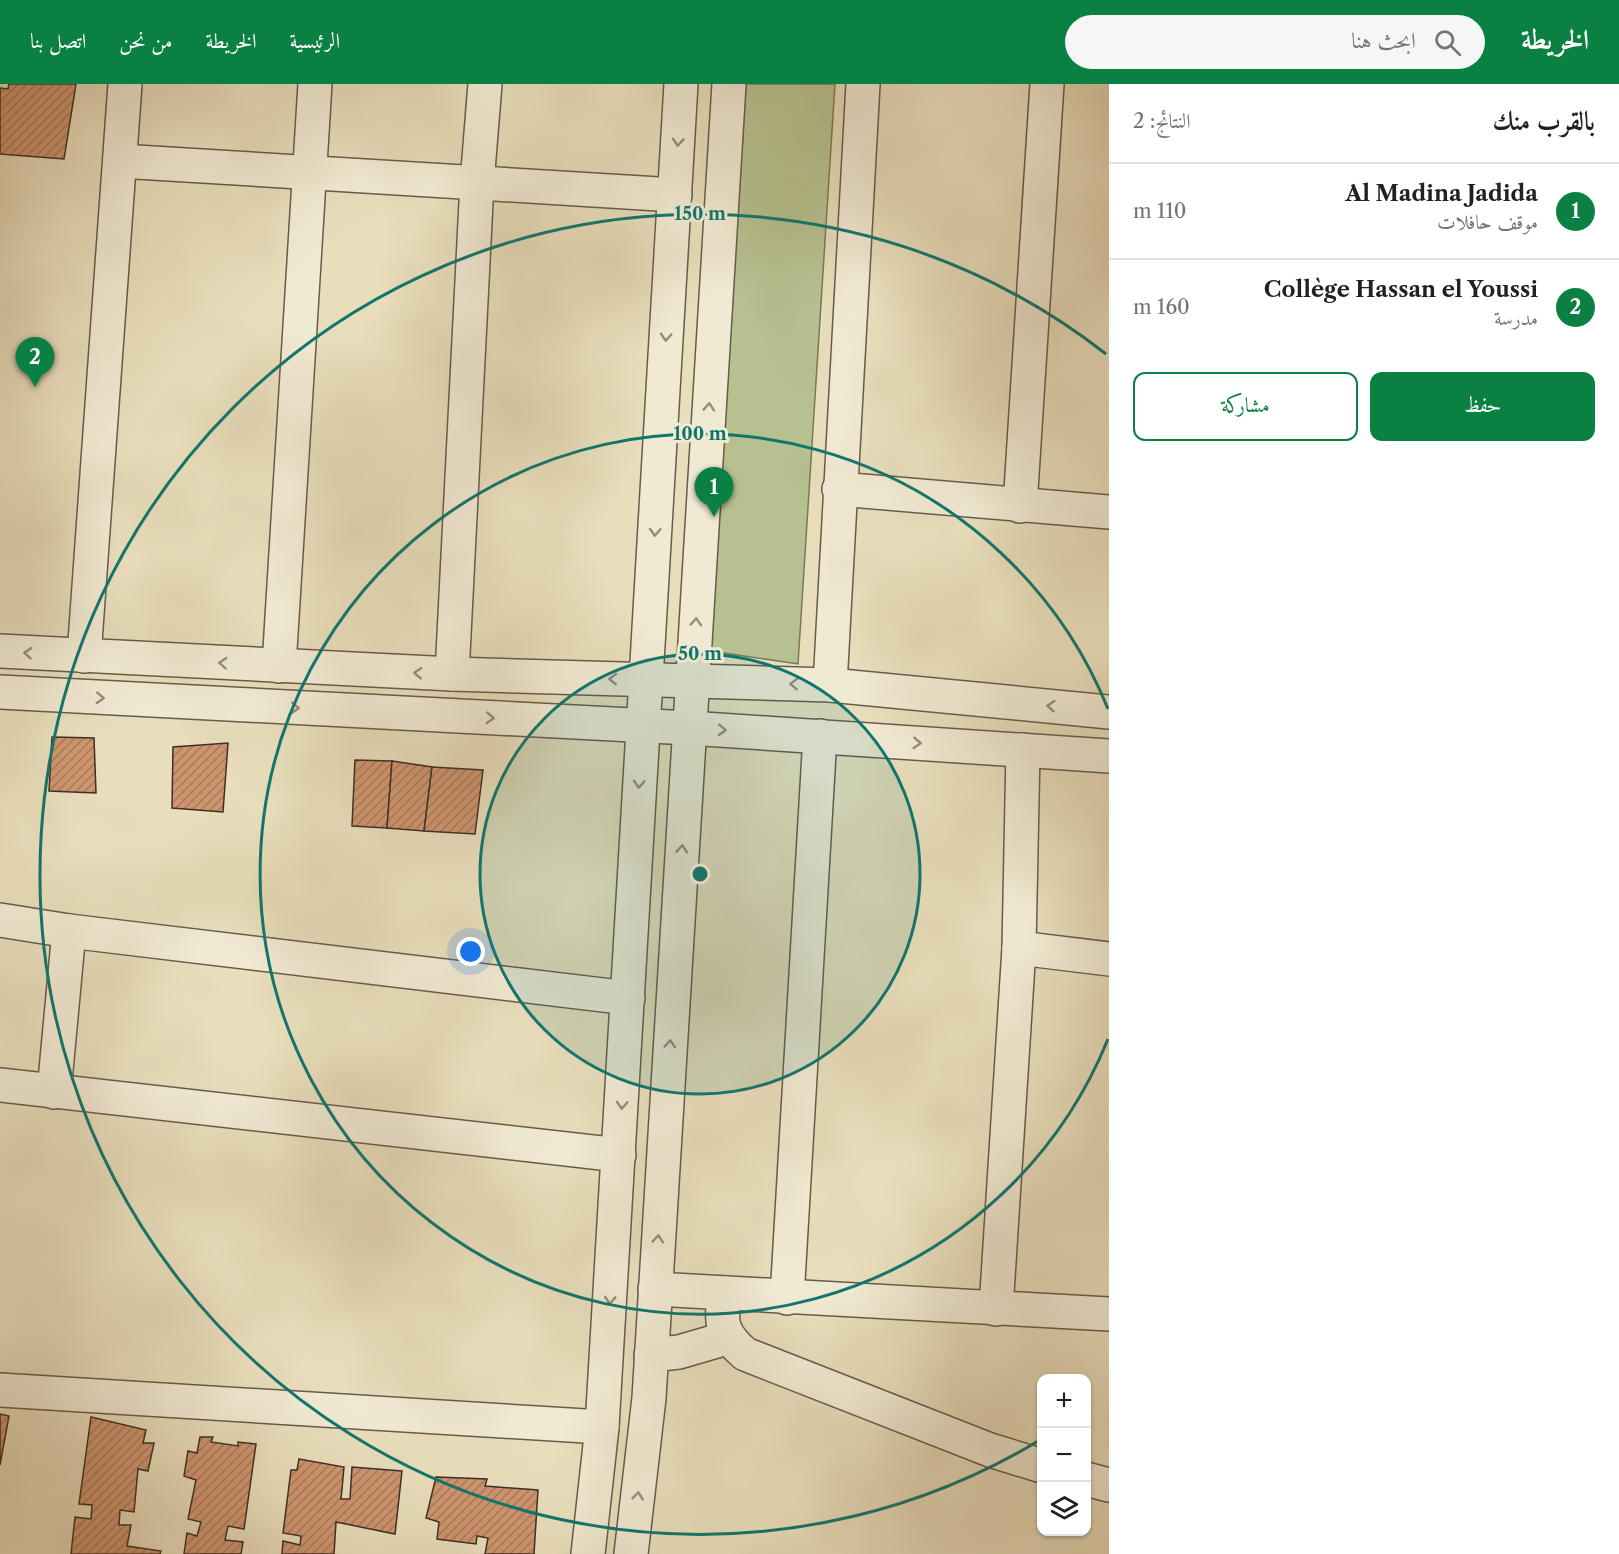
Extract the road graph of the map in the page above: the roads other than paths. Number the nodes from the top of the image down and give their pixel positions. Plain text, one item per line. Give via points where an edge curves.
1 (125, 84) edge
2 (315, 84) edge
3 (485, 84) edge
4 (681, 84) edge
5 (729, 84) edge
6 (863, 84) edge
7 (1047, 84) edge
8 (120, 161) junction
9 (310, 171) junction
10 (477, 183) junction
11 (675, 195) junction
12 (839, 489) junction
13 (1020, 506) junction
14 (1109, 512) edge
15 (0, 651) edge
16 (84, 656) junction
17 (279, 666) junction
18 (452, 674) junction
19 (647, 680) junction
20 (692, 681) junction
21 (830, 685) junction
22 (0, 692) edge
23 (1109, 711) edge
24 (643, 726) junction
25 (689, 728) junction
26 (820, 736) junction
27 (1023, 750) junction
28 (1109, 756) edge
29 (0, 920) edge
30 (69, 931) junction
31 (1019, 948) junction
32 (1109, 959) edge
33 (628, 998) junction
34 (0, 1085) edge
35 (54, 1092) junction
36 (619, 1155) junction
37 (655, 1288) junction
38 (726, 1293) junction
39 (787, 1298) junction
40 (996, 1309) junction
41 (1109, 1314) edge
42 (727, 1338) junction
43 (651, 1355) junction
44 (0, 1390) edge
45 (602, 1426) junction
46 (1037, 1466) edge
47 (1091, 1480) edge
48 (1109, 1485) edge
49 (598, 1550) edge
50 (631, 1554) edge

1 - 8 street
2 - 9 street
3 - 10 street
4 -> 11 street
20 -> 5 street
6 - 12 street
7 - 13 street
8 - 9 street
8 - 16 street
9 - 10 street
9 - 17 street
10 - 11 street
10 - 18 street
11 -> 19 street
12 - 13 street
12 - 21 street
13 - 14 street
16 -> 15 street
17 -> 16 street
18 -> 17 street
19 -> 18 street
19 - 20 street
19 - 24 street
21 -> 20 street
20 - 25 street
23 -> 21 street
22 -> 24 street
24 - 25 street
24 -> 33 street
25 -> 26 street
37 -> 25 street
26 -> 27 street
26 - 39 street
27 - 28 street
27 - 31 street
29 - 30 street
30 - 33 street
30 - 35 street
31 - 32 street
31 - 40 street
33 -> 36 street
34 - 35 street
35 - 36 street
36 -> 45 street
37 - 38 street
37 - 43 street
38 - 39 street
38 - 42 street via 721,1311
39 - 40 street
40 - 41 street
42 - 43 street via 679,1352
42 - 46 street via 745,1354
50 -> 43 street
44 - 45 street
45 - 49 street
47 - 48 street

